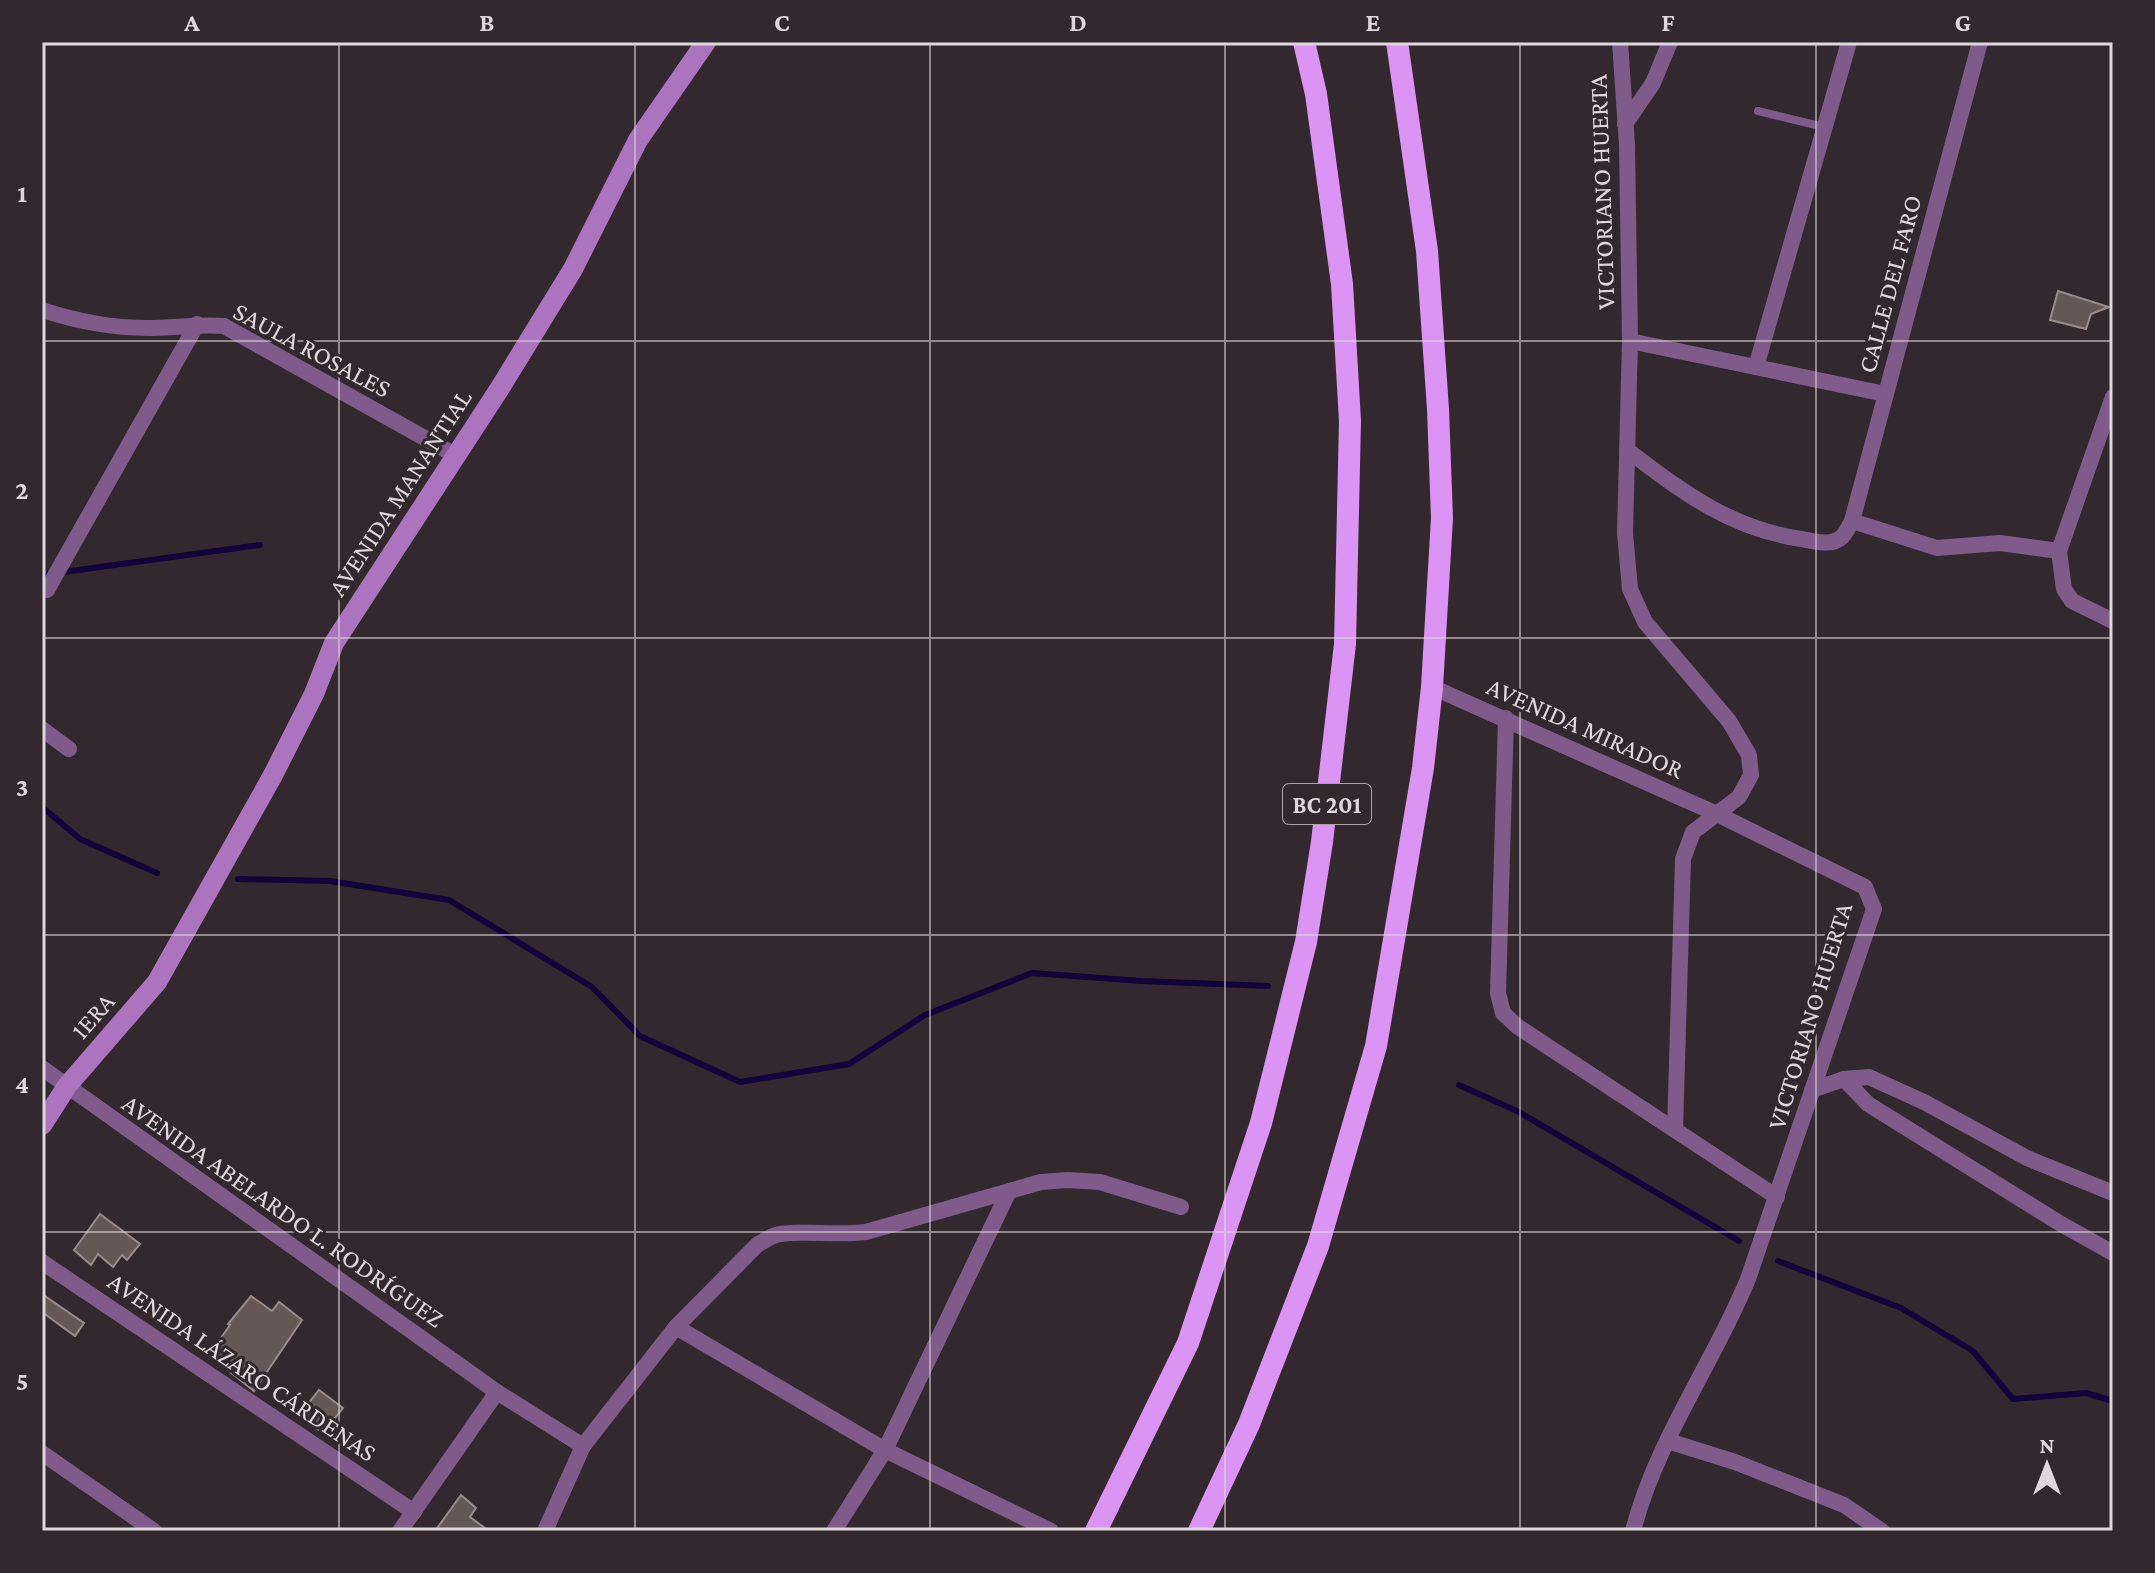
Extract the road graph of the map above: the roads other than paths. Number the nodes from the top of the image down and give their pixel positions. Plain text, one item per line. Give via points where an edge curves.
1 (706, 42) edge
2 (1293, 42) edge
3 (1304, 42) edge
4 (1397, 42) edge
5 (1620, 42) edge
6 (1670, 42) edge
7 (1849, 42) edge
8 (1980, 42) edge
9 (1316, 94) junction
10 (1758, 111) dead end
11 (1625, 124) junction
12 (1824, 127) junction
13 (42, 310) edge
14 (197, 324) junction
15 (1630, 341) junction
16 (1756, 367) junction
17 (1885, 394) junction
18 (2113, 397) edge
19 (1627, 450) junction
20 (455, 455) junction
21 (1852, 521) junction
22 (2059, 551) junction
23 (47, 590) dead end
24 (2113, 621) edge
25 (1432, 687) junction
26 (1506, 718) junction
27 (42, 729) edge
28 (69, 749) dead end
29 (1717, 814) junction
30 (157, 982) joint
31 (42, 1068) edge
32 (1844, 1079) junction
33 (67, 1086) junction
34 (1812, 1090) junction
35 (42, 1125) edge
36 (1675, 1130) junction
37 (1009, 1191) junction
38 (2113, 1193) edge
39 (1777, 1197) junction
40 (1181, 1207) dead end
41 (2113, 1253) edge
42 (42, 1262) edge
43 (676, 1327) junction
44 (497, 1392) junction
45 (1668, 1441) junction
46 (583, 1446) junction
47 (885, 1450) junction
48 (42, 1453) edge
49 (414, 1512) junction
50 (1026, 1526) edge
51 (154, 1531) edge
52 (400, 1531) edge
53 (545, 1531) edge
54 (834, 1531) edge
55 (1051, 1531) edge
56 (1096, 1531) edge
57 (1199, 1531) edge
58 (1633, 1531) edge
59 (1882, 1531) edge

1 - 20 main road, AVENIDA MANANTIAL via 638,140 573,269
2 - 9 highway
3 - 9 highway, BC 201
4 - 25 highway via 1427,251 1438,409 1442,518
5 - 11 street, VICTORIANO HUERTA
6 - 11 street via 1653,83
7 - 12 street
8 - 17 street, CALLE DEL FARO
9 - 56 highway, BC 201 via 1342,284 1350,421 1345,644 1322,842 1306,942 1261,1123 1188,1343
10 - 12 lane
11 - 15 street, VICTORIANO HUERTA
12 - 16 street
13 - 14 street, SAULA ROSALES via 103,325
14 - 20 street, SAULA ROSALES via 224,326
14 - 23 street
15 - 16 street, VICTORIANO HUERTA
15 - 19 street, VICTORIANO HUERTA
16 - 17 street, VICTORIANO HUERTA
17 - 21 street, CALLE DEL FARO
18 - 22 street
19 - 21 street, CALLE DEL FARO via 1726,518 1778,536 1826,543 1842,537
19 - 29 street, VICTORIANO HUERTA via 1630,589 1645,622 1729,721 1749,755 1751,775 1739,797
20 - 30 main road, AVENIDA MANANTIAL via 334,643 273,775
21 - 22 street via 1937,548 2000,543
22 - 24 street via 2064,589 2072,601
25 - 26 street, AVENIDA MIRADOR
25 - 57 highway via 1376,1046 1318,1246 1249,1424
26 - 29 street, AVENIDA MIRADOR
26 - 36 street via 1498,993 1503,1013
27 - 28 street
29 - 34 street, VICTORIANO HUERTA via 1865,887 1872,898 1874,909
29 - 36 street via 1693,832 1683,859
30 - 33 main road, 1ERA
31 - 33 street, AVENIDA ABELARDO L. RODRÍGUEZ
32 - 34 street
32 - 38 street via 1869,1077 2027,1158
32 - 41 street via 1868,1104
33 - 35 main road, 1ERA
33 - 44 street, AVENIDA ABELARDO L. RODRÍGUEZ
34 - 39 street, VICTORIANO HUERTA
36 - 39 street
37 - 40 street via 1041,1182 1100,1182
37 - 43 street via 866,1232 768,1238
37 - 47 street
39 - 45 street, VICTORIANO HUERTA via 1733,1315
42 - 49 street, AVENIDA LÁZARO CÁRDENAS
43 - 46 street
43 - 47 street
44 - 46 street, AVENIDA ABELARDO L. RODRÍGUEZ
44 - 49 street
45 - 58 street, VICTORIANO HUERTA
45 - 59 street via 1844,1505
46 - 53 street
47 - 50 street
47 - 54 street
48 - 51 street
49 - 52 street
50 - 55 street

